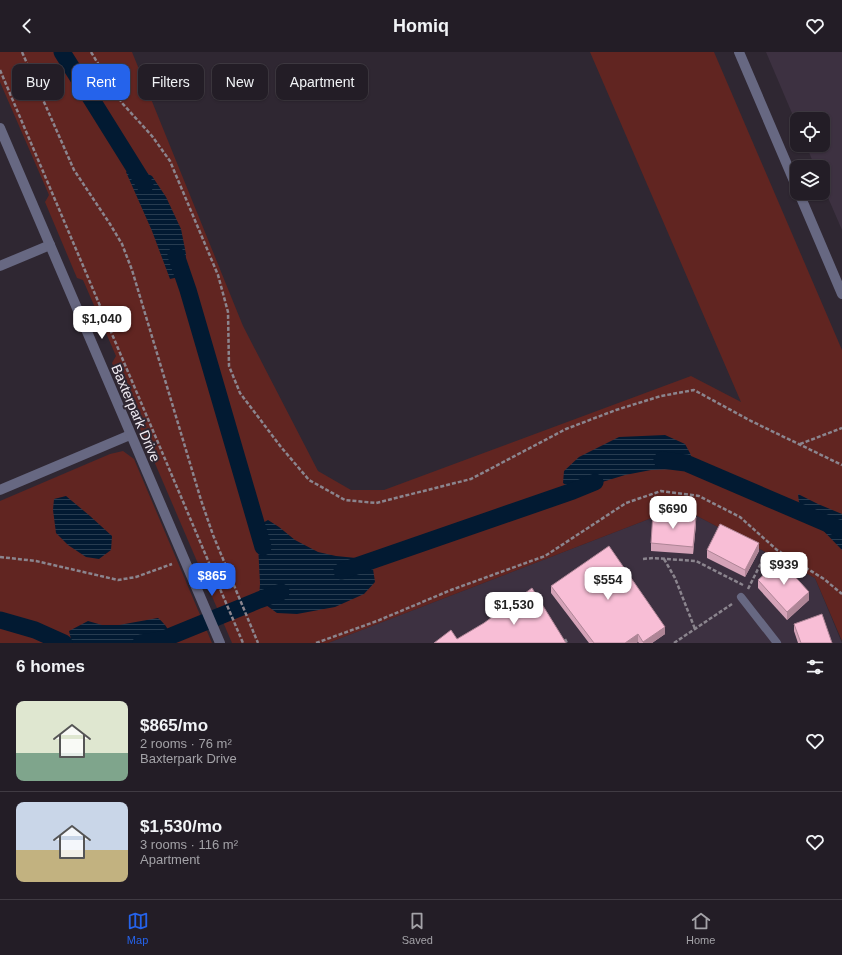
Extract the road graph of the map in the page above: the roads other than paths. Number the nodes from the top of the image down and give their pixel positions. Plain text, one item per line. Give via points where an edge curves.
1 (739, 52) edge
2 (0, 128) edge
3 (790, 172) edge
4 (802, 200) edge
5 (50, 245) junction
6 (0, 266) edge
7 (842, 294) edge
8 (130, 435) junction
9 (0, 490) edge
10 (741, 597) road end
11 (220, 643) edge
12 (777, 643) edge

1 - 3 street
2 - 5 street, Baxterpark Drive
4 - 7 street
5 - 6 street
5 - 8 street, Baxterpark Drive
8 - 9 street
8 - 11 street, Baxterpark Drive
10 - 12 lane

